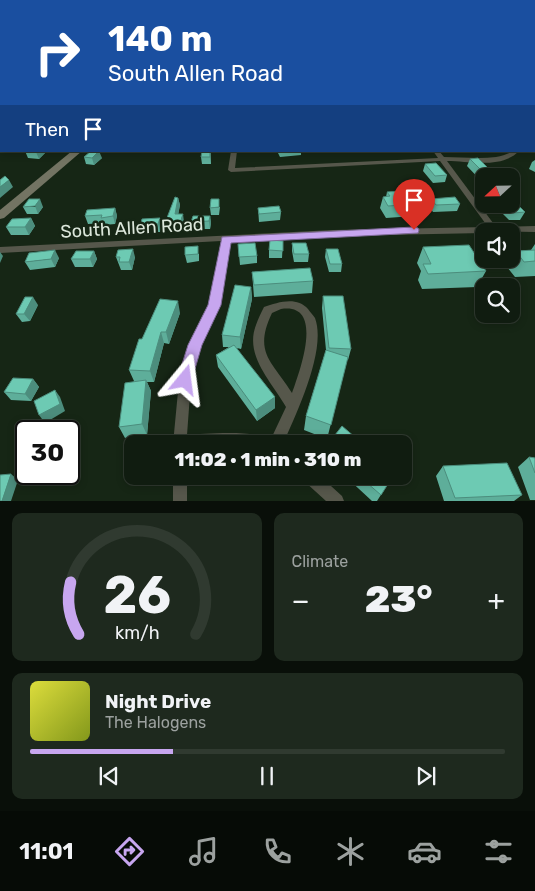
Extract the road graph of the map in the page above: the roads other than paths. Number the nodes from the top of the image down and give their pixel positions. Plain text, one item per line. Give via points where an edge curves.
1 (77, 152) edge
2 (234, 152) edge
3 (437, 152) edge
4 (515, 152) edge
5 (441, 159) junction
6 (0, 216) edge
7 (489, 223) edge
8 (520, 229) edge
9 (535, 229) edge
10 (475, 230) edge
11 (226, 240) junction
12 (0, 250) edge
13 (292, 405) junction
14 (181, 435) edge
15 (280, 435) edge
16 (180, 485) edge
17 (319, 485) edge
18 (180, 501) edge
19 (337, 501) edge

1 - 6 main road
2 - 5 street via 231,170
3 - 5 street
4 - 5 street via 508,157 493,159
5 - 7 street
8 - 9 street, South Allen Road
10 - 11 street, South Allen Road
11 - 12 street, South Allen Road
11 - 14 street via 214,305 195,345 185,380
13 - 13 street via 306,373 311,329 306,311 286,304 268,310 262,323 258,350 261,360
13 - 15 street
16 - 18 street
17 - 19 street

